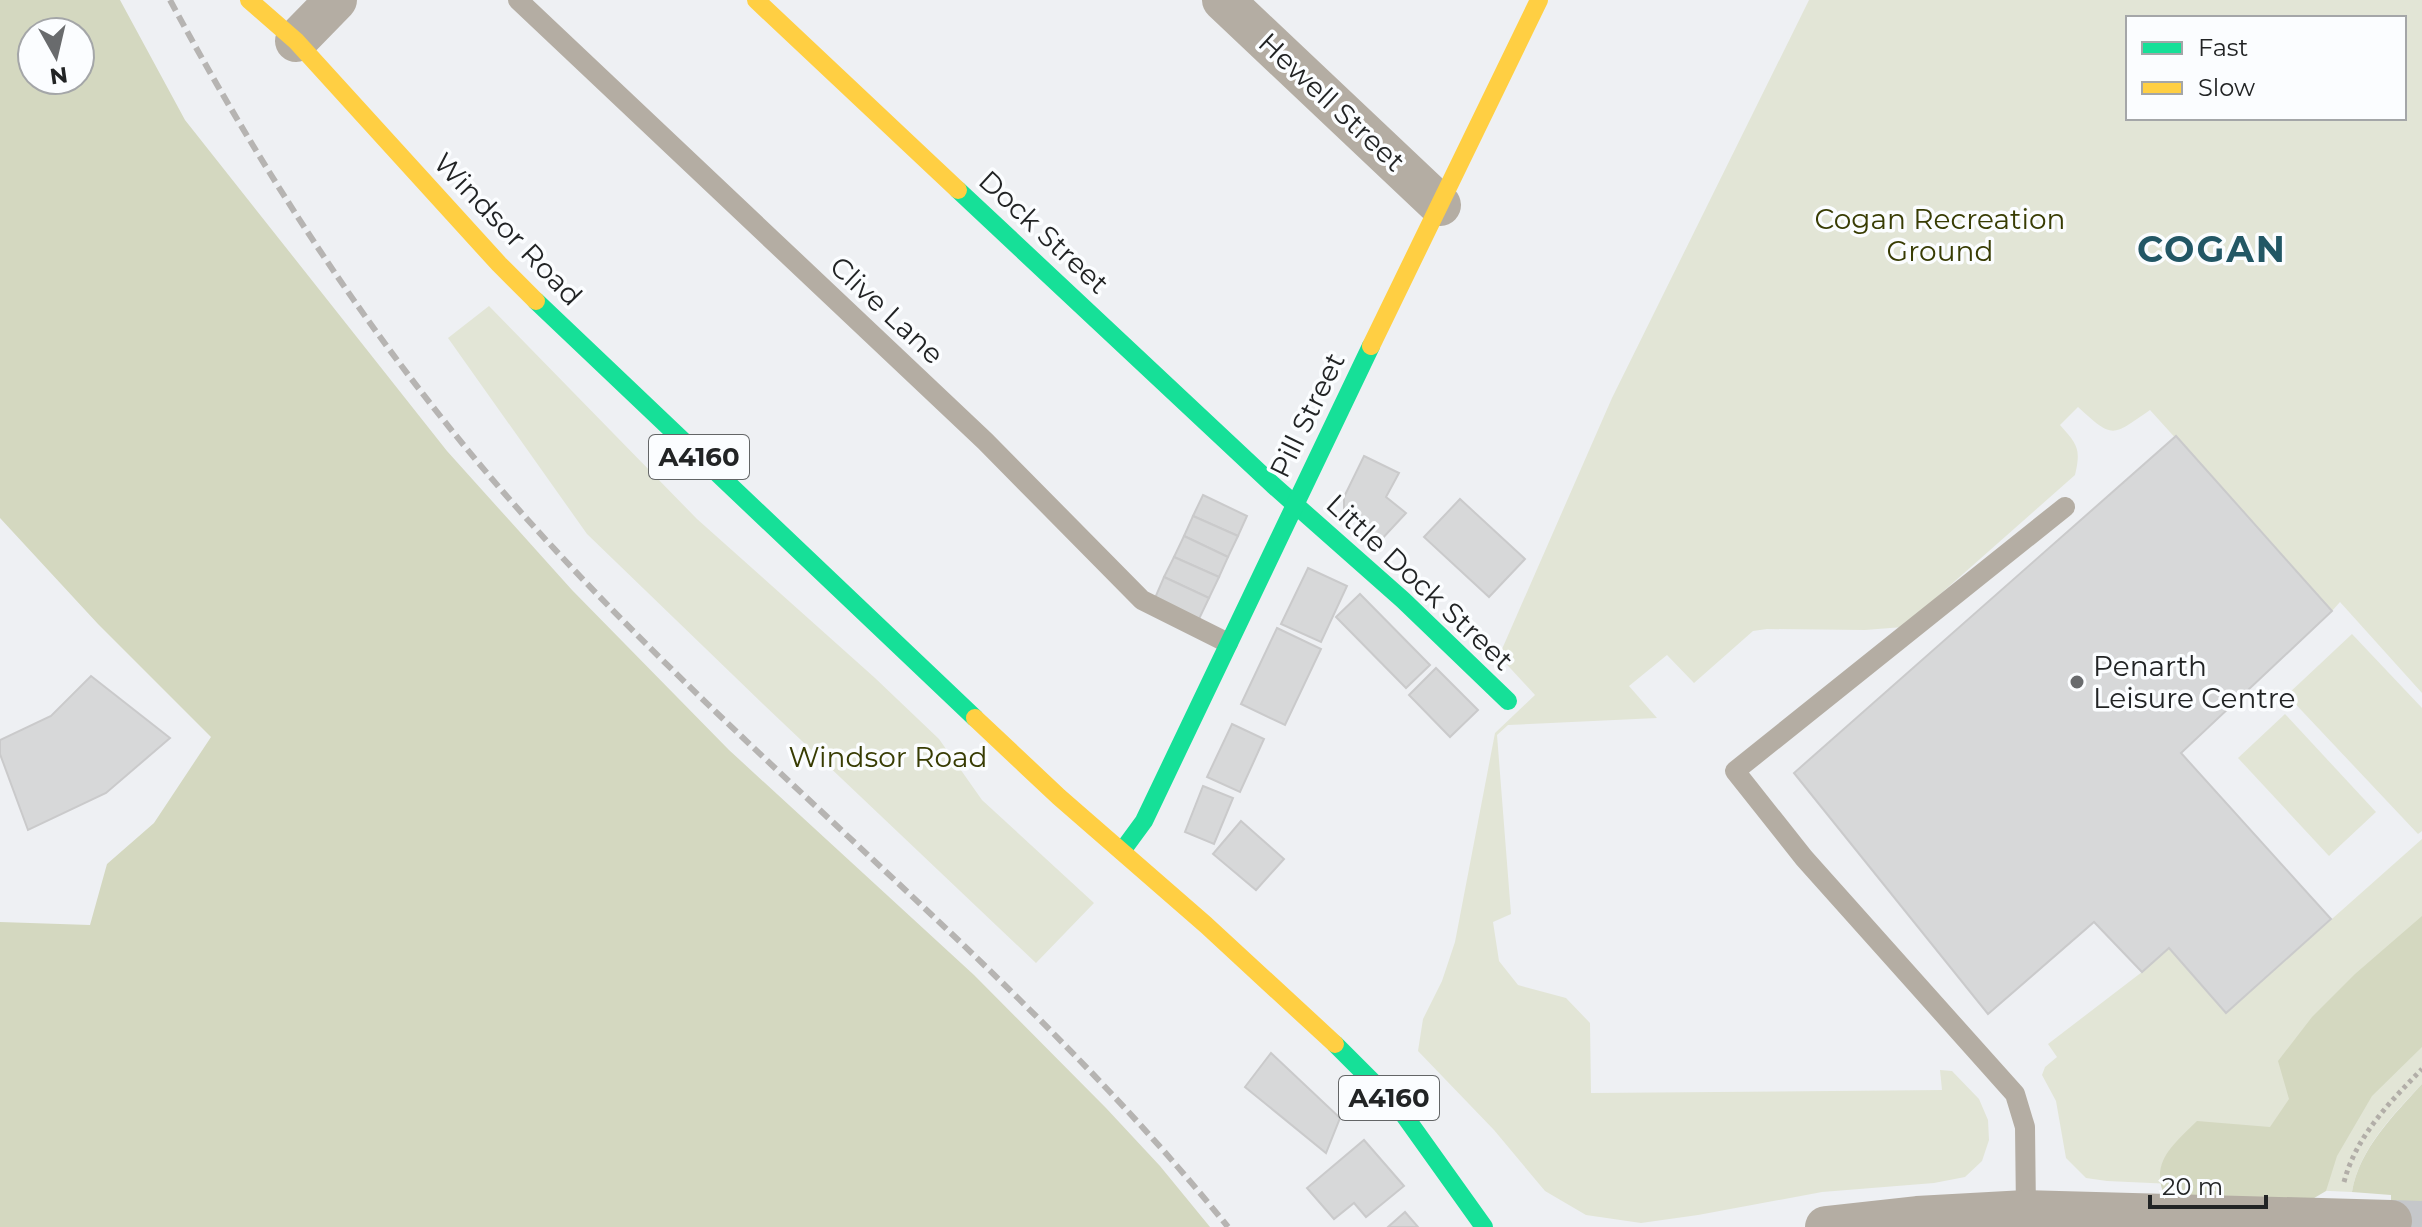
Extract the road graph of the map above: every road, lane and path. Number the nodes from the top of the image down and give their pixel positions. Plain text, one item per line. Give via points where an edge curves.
1 (249, 0) edge
2 (336, 0) edge
3 (518, 0) edge
4 (756, 0) edge
5 (1223, 0) edge
6 (1539, 0) edge
7 (296, 41) junction
8 (1440, 205) junction
9 (1294, 505) junction
10 (2065, 507) dead end
11 (1228, 643) junction
12 (1508, 701) dead end
13 (1122, 851) junction
14 (2422, 1069) edge
15 (2026, 1211) junction
16 (2335, 1219) junction
17 (2391, 1221) dead end
18 (1484, 1227) edge
19 (1826, 1227) edge

1 - 7 street, Windsor Road / A4160
2 - 7 street
3 - 11 lane, Clive Lane via 985,441 1142,600
4 - 9 street, Dock Street
5 - 8 street, Hewell Street
6 - 8 street, Pill Street
7 - 13 street, Windsor Road / A4160 via 578,343 1024,765
8 - 9 street, Pill Street
9 - 11 street, Pill Street
9 - 12 street, Little Dock Street
10 - 15 lane via 1735,771 1804,858 2015,1094 2025,1127
11 - 13 street, Pill Street via 1144,821
13 - 18 street, Windsor Road / A4160 via 1399,1108
14 - 16 path via 2362,1139
15 - 16 street
15 - 19 street
16 - 17 street

